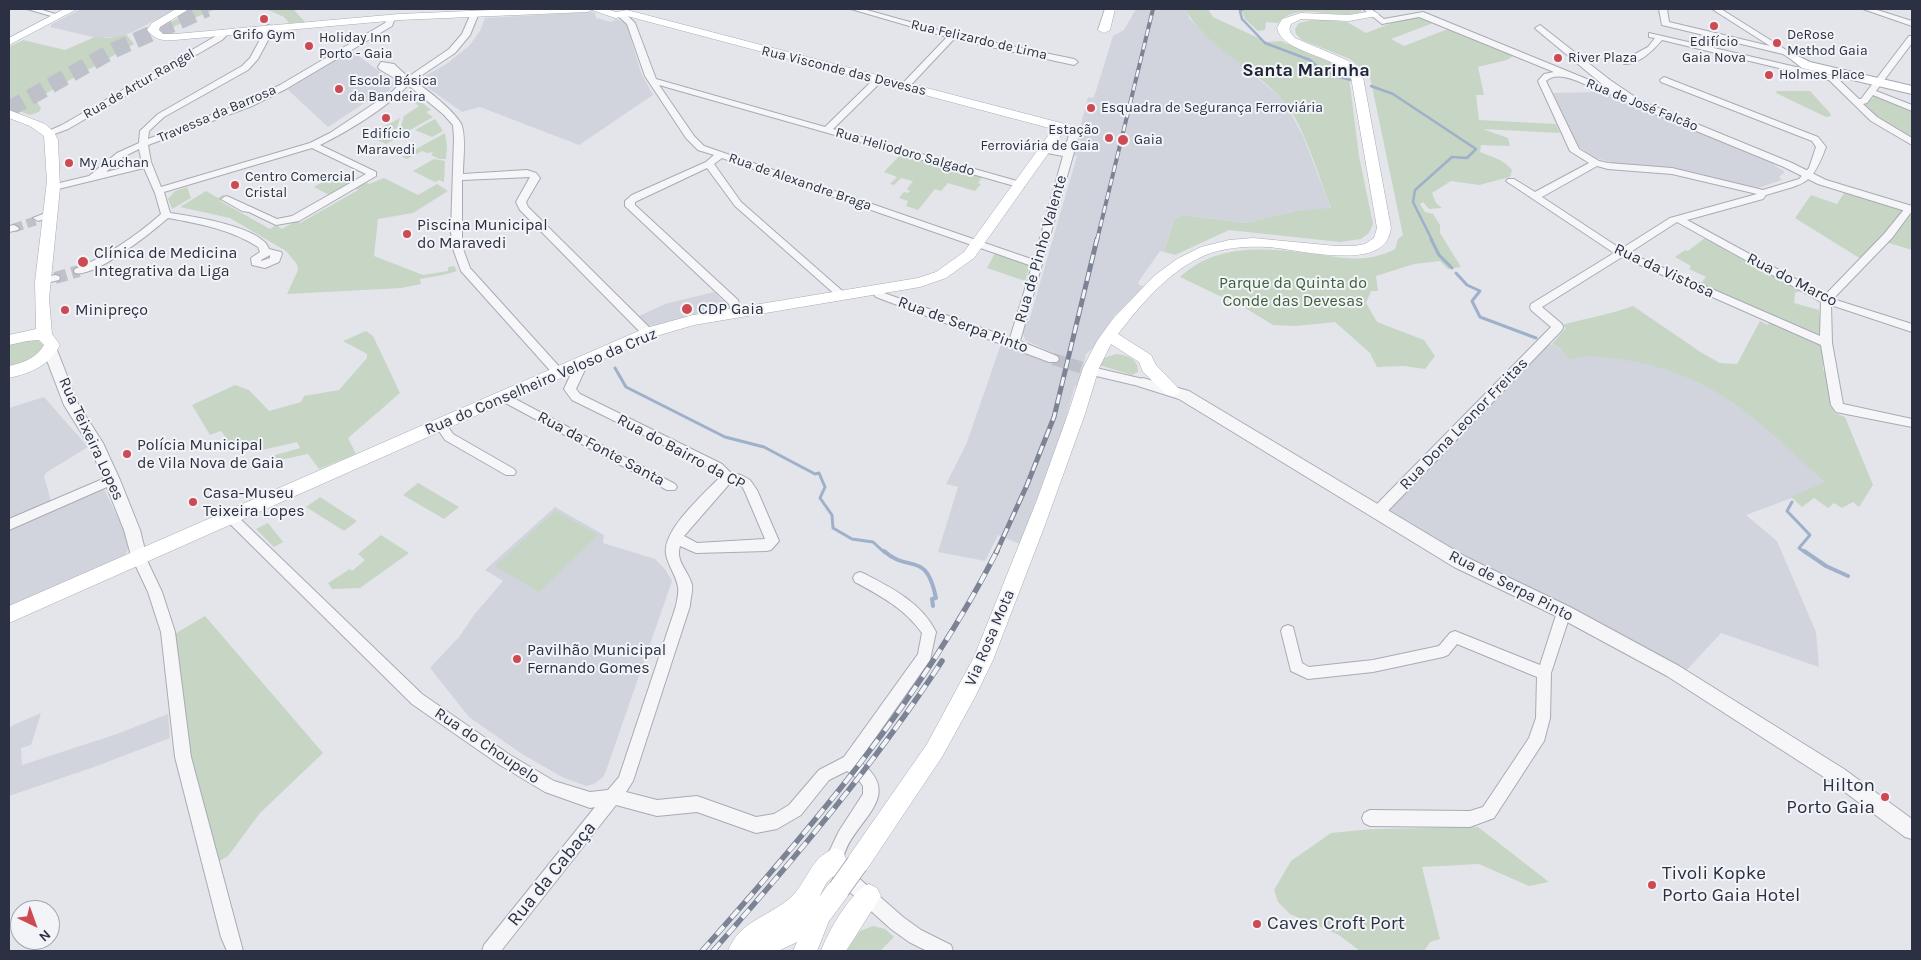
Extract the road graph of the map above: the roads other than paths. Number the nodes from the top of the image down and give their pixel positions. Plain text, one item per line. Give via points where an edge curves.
1 (31, 9) edge
2 (72, 9) edge
3 (184, 9) edge
4 (587, 9) edge
5 (596, 9) edge
6 (855, 9) edge
7 (1110, 9) edge
8 (1663, 9) edge
9 (1716, 9) edge
10 (1867, 9) edge
11 (53, 12) edge
12 (1370, 12) edge
13 (475, 13) junction
14 (625, 14) edge
15 (392, 18) junction
16 (1912, 24) edge
17 (272, 27) junction
18 (1540, 28) dead end
19 (1104, 30) dead end
20 (226, 32) junction
21 (952, 36) junction
22 (1912, 38) edge
23 (9, 42) edge
24 (1784, 52) junction
25 (1074, 62) dead end
26 (1627, 62) dead end
27 (1802, 63) joint
28 (1565, 73) junction
29 (1834, 75) junction
30 (878, 80) junction
31 (1664, 80) dead end
32 (407, 81) junction
33 (654, 82) junction
34 (1601, 84) junction
35 (905, 86) junction
36 (1874, 86) junction
37 (1912, 90) edge
38 (396, 93) junction
39 (422, 93) junction
40 (1858, 102) junction
41 (1912, 108) edge
42 (9, 114) edge
43 (1062, 128) junction
44 (828, 130) junction
45 (49, 133) junction
46 (1912, 142) edge
47 (143, 144) junction
48 (313, 145) junction
49 (1045, 150) junction
50 (1068, 154) junction
51 (720, 155) junction
52 (1596, 163) junction
53 (148, 164) junction
54 (709, 164) junction
55 (1808, 175) junction
56 (458, 177) junction
57 (92, 178) junction
58 (1512, 181) dead end
59 (1020, 184) junction
60 (54, 187) junction
61 (158, 190) junction
62 (1764, 193) junction
63 (1534, 198) junction
64 (226, 199) dead end
65 (1911, 210) edge
66 (166, 215) junction
67 (1678, 219) junction
68 (979, 243) junction
69 (265, 252) dead end
70 (1621, 253) junction
71 (1036, 264) junction
72 (79, 271) tunnel mouth
73 (875, 290) junction
74 (842, 295) junction
75 (1826, 300) junction
76 (736, 313) junction
77 (42, 320) junction
78 (1912, 328) edge
79 (648, 334) junction
80 (24, 336) junction
81 (9, 340) edge
82 (1105, 342) junction
83 (47, 343) junction
84 (1826, 343) junction
85 (1014, 344) junction
86 (1053, 359) tunnel mouth
87 (579, 369) junction
88 (9, 372) edge
89 (1096, 372) tunnel mouth
90 (559, 373) junction
91 (1146, 376) junction
92 (1172, 390) joint
93 (504, 397) junction
94 (1912, 423) edge
95 (440, 425) junction
96 (510, 472) dead end
97 (728, 477) junction
98 (112, 480) junction
99 (671, 487) dead end
100 (1379, 511) junction
101 (230, 518) junction
102 (9, 525) edge
103 (676, 538) junction
104 (139, 558) junction
105 (860, 578) dead end
106 (1564, 612) junction
107 (9, 615) edge
108 (1288, 631) dead end
109 (1544, 673) junction
110 (849, 763) junction
111 (614, 798) junction
112 (1370, 818) dead end
113 (1912, 830) edge
114 (846, 861) junction
115 (869, 896) junction
116 (820, 913) junction
117 (755, 950) edge
118 (235, 951) edge
119 (490, 951) edge
120 (804, 951) edge
121 (833, 951) edge
122 (946, 951) edge

1 - 11 street
2 - 11 main road
3 - 20 main road via 164,19 152,30 158,36 175,37
4 - 13 main road
5 - 14 main road, Rua Visconde das Devesas
6 - 21 street, Rua Felizardo de Lima
7 - 19 main road
8 - 24 street via 1665,23
9 - 24 street
10 - 16 street
11 - 23 main road
12 - 28 street, Rua de José Falcão via 1382,22 1420,14
12 - 82 main road, Via Rosa Mota via 1349,18 1303,16 1289,20 1283,29 1291,40 1347,65 1357,77 1384,228 1380,242 1351,252 1270,242 1231,244 1205,250 1166,273 1135,304
13 - 15 main road
13 - 32 street via 466,35 452,51
14 - 30 main road, Rua Visconde das Devesas
14 - 33 street, Rua de Alexandre Braga via 644,66
15 - 17 main road
15 - 47 street, Travessa da Barrosa via 389,24 283,87 242,107
17 - 20 main road
17 - 47 street via 254,59 244,68 161,115 149,125
18 - 34 street, Rua de José Falcão
20 - 45 street, Rua de Artur Rangel via 65,127
21 - 25 street, Rua Felizardo de Lima
21 - 35 street
22 - 36 street
24 - 27 street
26 - 29 street via 1651,49 1656,36
27 - 29 main road
28 - 34 street, Rua de José Falcão
28 - 52 street via 1547,76 1542,81 1575,151
29 - 36 main road
29 - 40 street
30 - 35 main road, Rua Visconde das Devesas
30 - 44 street, Rua Heliodoro Salgado
31 - 55 street via 1815,139 1821,147
32 - 38 street
32 - 39 street
33 - 44 street
33 - 51 street, Rua de Alexandre Braga via 691,138 701,148
34 - 55 street, Rua de José Falcão via 1637,103
35 - 43 main road, Rua Visconde das Devesas
36 - 37 main road
36 - 40 street via 1864,101
36 - 41 street
38 - 39 street
38 - 48 street
39 - 56 street via 457,125
40 - 46 street via 1874,119
42 - 45 main road
43 - 49 main road, Rua do Conselheiro Veloso da Cruz
43 - 50 street, Rua de Pinho Valente via 1075,131
44 - 59 street, Rua Heliodoro Salgado
45 - 60 main road
47 - 53 street
47 - 57 street, Travessa da Barrosa via 120,155
48 - 61 street
48 - 64 street via 373,174 286,222 276,222
49 - 50 street
49 - 59 main road, Rua do Conselheiro Veloso da Cruz
50 - 71 street, Rua de Pinho Valente
51 - 54 street
51 - 68 street, Rua de Alexandre Braga
52 - 62 street via 1672,171
52 - 63 street
53 - 57 street, Travessa da Barrosa
53 - 61 street
54 - 74 street via 738,204
54 - 76 street via 635,197 630,206 734,303
55 - 62 street
55 - 65 street, Rua de José Falcão
56 - 79 street via 533,175 535,178 521,202 523,208
56 - 90 street via 457,246 466,268
57 - 60 street, Travessa da Barrosa
58 - 63 street, Rua da Vistosa
59 - 68 main road, Rua do Conselheiro Veloso da Cruz
60 - 77 main road via 44,217 48,280
61 - 66 street
62 - 67 street via 1760,197
63 - 70 street, Rua da Vistosa
65 - 75 street
66 - 69 street via 241,231 263,245
66 - 72 street via 112,256
67 - 70 street
67 - 75 street, Rua do Marco
68 - 71 street, Rua de Alexandre Braga
68 - 73 main road, Rua do Conselheiro Veloso da Cruz via 969,255 941,275
70 - 84 street, Rua da Vistosa
70 - 100 street, Rua Dona Leonor Freitas via 1534,307 1558,327
71 - 85 street, Rua de Pinho Valente
73 - 74 main road, Rua do Conselheiro Veloso da Cruz
73 - 85 street, Rua de Serpa Pinto via 880,295
74 - 76 main road, Rua do Conselheiro Veloso da Cruz
75 - 78 street, Rua do Marco
75 - 84 street
76 - 79 main road, Rua do Conselheiro Veloso da Cruz via 693,320
77 - 80 main road
77 - 83 main road
79 - 87 main road, Rua do Conselheiro Veloso da Cruz
80 - 81 main road
80 - 83 main road
82 - 91 main road via 1145,359
82 - 114 main road, Via Rosa Mota via 1093,362 1075,420 985,656 935,750 902,802
83 - 88 main road via 36,362
83 - 98 street, Rua Teixeira Lopes via 71,404 96,443
84 - 94 street via 1840,409
85 - 86 street, Rua de Serpa Pinto
87 - 90 main road, Rua do Conselheiro Veloso da Cruz
87 - 97 street, Rua do Bairro da CP via 570,389 576,397 718,467
89 - 91 street
90 - 93 main road, Rua do Conselheiro Veloso da Cruz
91 - 92 main road
92 - 100 street, Rua de Serpa Pinto
93 - 95 main road, Rua do Conselheiro Veloso da Cruz
93 - 99 street, Rua da Fonte Santa
95 - 96 street via 449,437
95 - 101 main road, Rua do Conselheiro Veloso da Cruz
97 - 103 street via 679,530
97 - 103 street, Rua do Bairro da CP via 737,478 752,490 772,541 766,546 696,548
98 - 102 street
98 - 104 street, Rua Teixeira Lopes via 132,530
100 - 106 street, Rua de Serpa Pinto via 1460,562
101 - 104 main road, Rua do Conselheiro Veloso da Cruz
101 - 111 street, Rua do Choupelo via 417,699 550,787 590,800
103 - 111 street, Rua da Cabaça via 672,551 675,566 685,585 682,606 635,755 625,782
104 - 107 main road, Rua do Conselheiro Veloso da Cruz
104 - 118 street via 168,632 183,757
105 - 110 street, Rua do Choupelo via 909,607 929,632 925,656
106 - 109 street
106 - 113 street, Rua de Serpa Pinto via 1674,672 1757,723 1837,775
108 - 109 street via 1296,667 1308,673 1374,666 1443,651 1455,637
109 - 112 street via 1543,718 1536,741 1488,813 1470,819
110 - 111 street, Rua do Choupelo via 824,775 795,810 777,821 756,824 697,804 657,808
110 - 114 street via 867,776 872,786 871,802 842,838
111 - 119 street, Rua da Cabaça
114 - 115 street via 839,871
114 - 116 main road, Via Rosa Mota, bridge via 839,889
114 - 117 main road via 819,874 797,907 752,935
115 - 121 main road
115 - 122 street via 915,936
116 - 117 main road, Via Rosa Mota via 794,931
116 - 120 main road, Via Rosa Mota

